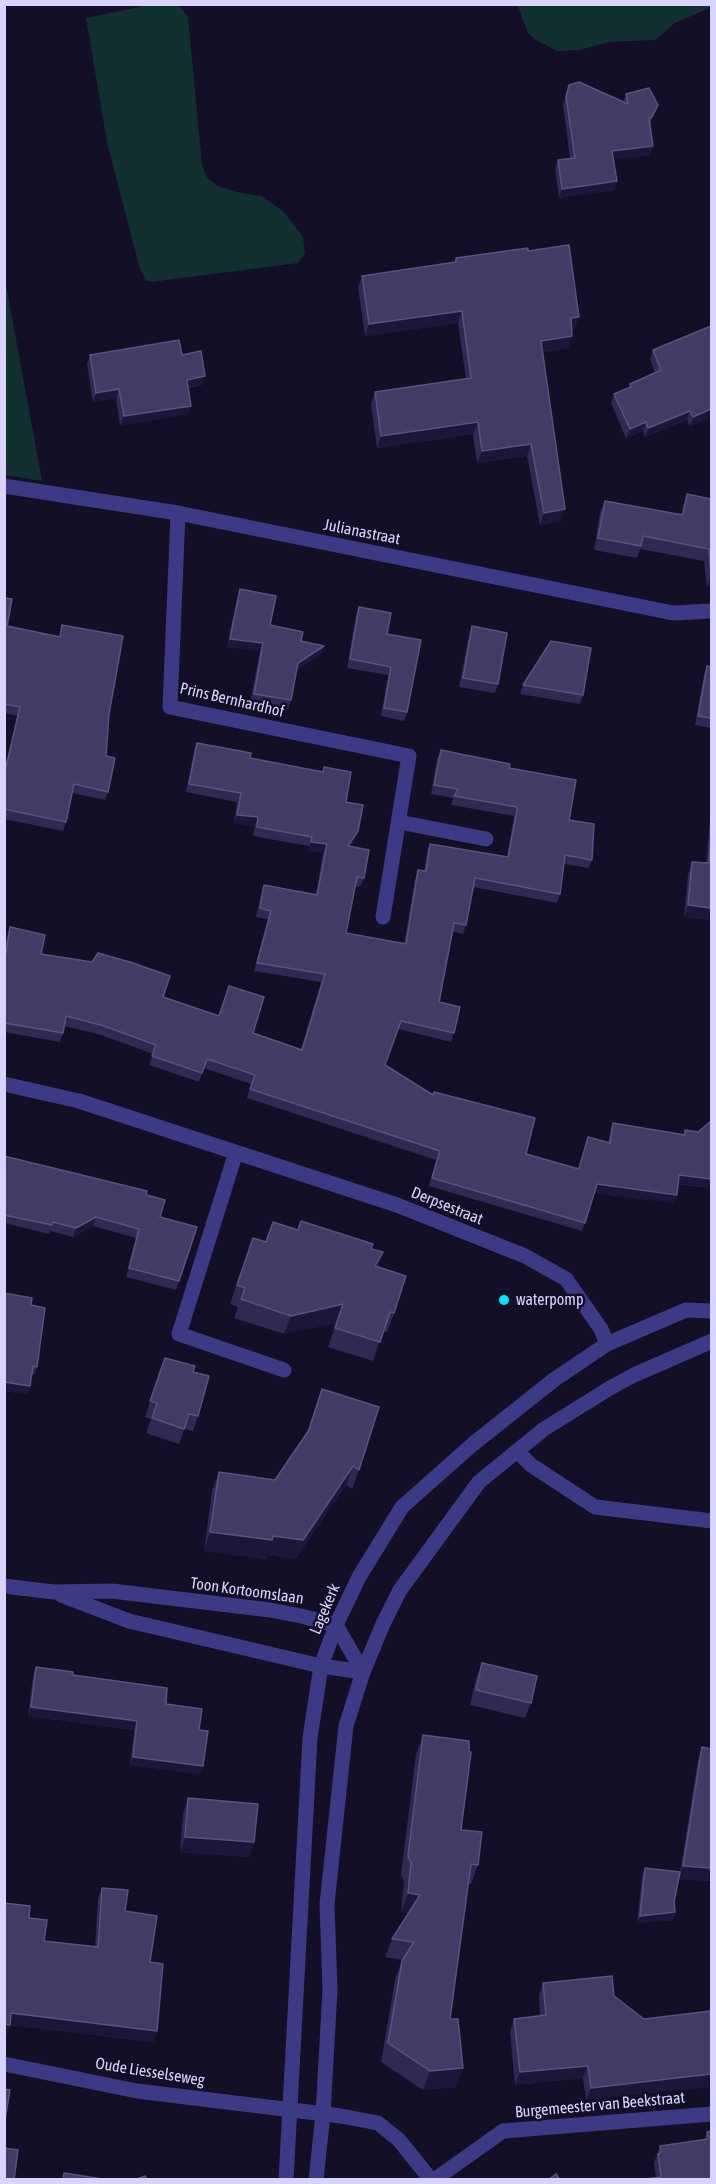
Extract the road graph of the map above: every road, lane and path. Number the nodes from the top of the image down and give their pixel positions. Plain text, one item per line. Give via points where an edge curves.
1 (4, 486) edge
2 (178, 513) junction
3 (711, 611) edge
4 (399, 822) junction
5 (486, 839) dead end
6 (383, 917) dead end
7 (4, 1084) edge
8 (237, 1152) junction
9 (711, 1311) edge
10 (711, 1341) edge
11 (607, 1344) junction
12 (284, 1370) dead end
13 (517, 1451) junction
14 (711, 1521) edge
15 (4, 1586) edge
16 (54, 1592) junction
17 (336, 1625) junction
18 (321, 1666) junction
19 (363, 1672) junction
20 (4, 2064) edge
21 (291, 2111) junction
22 (322, 2114) junction
23 (711, 2114) edge
24 (286, 2180) edge
25 (316, 2180) edge
26 (433, 2180) edge

1 - 2 street, Julianastraat
2 - 3 street, Julianastraat via 673,613
2 - 4 street, Prins Bernhardhof via 170,707 409,756
4 - 5 street
4 - 6 street, Prins Bernhardhof
7 - 8 street, Derpsestraat via 79,1101
8 - 11 street, Derpsestraat via 397,1205 525,1257 566,1279
8 - 12 street via 179,1334
9 - 11 street, Lagekerk via 686,1310
10 - 13 street via 610,1388 544,1429
11 - 17 street, Lagekerk via 555,1379 473,1444 402,1507 359,1577
13 - 14 street via 531,1465 596,1507
13 - 19 street via 479,1482 400,1590
15 - 16 street, Toon Kortoomslaan
16 - 17 street, Toon Kortoomslaan via 112,1591 270,1610
16 - 18 street via 129,1621
17 - 18 street, Lagekerk
17 - 19 street
18 - 19 street
18 - 21 street, Lagekerk via 310,1738
19 - 22 street via 346,1726 327,1904 330,1990
20 - 21 street, Oude Liesselseweg via 137,2091
21 - 22 street, Oude Liesselseweg
21 - 24 street, Lagekerk
22 - 25 street
22 - 26 street, Oude Liesselseweg via 378,2123 399,2140
23 - 26 street, Burgemeester van Beekstraat via 503,2131

